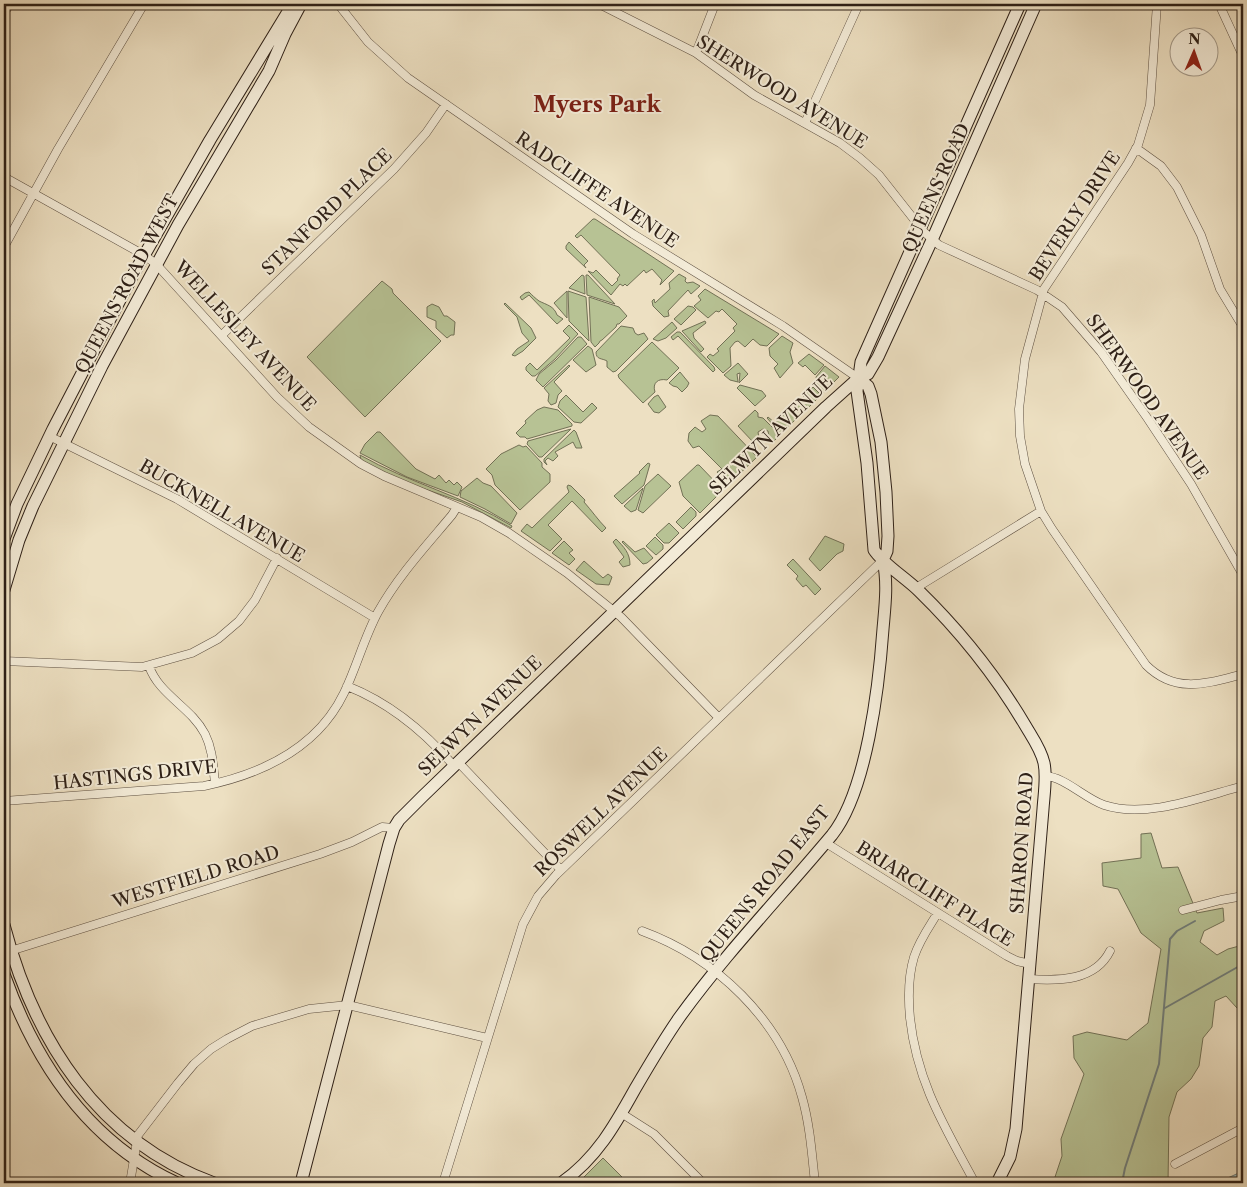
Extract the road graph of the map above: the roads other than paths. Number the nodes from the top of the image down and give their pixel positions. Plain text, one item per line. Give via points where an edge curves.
1 (10, 4) edge
2 (144, 4) edge
3 (293, 4) edge
4 (301, 4) edge
5 (338, 4) edge
6 (600, 4) edge
7 (715, 4) edge
8 (859, 4) edge
9 (1020, 4) edge
10 (1036, 4) edge
11 (1157, 4) edge
12 (1219, 4) edge
13 (4, 13) edge
14 (696, 53) junction
15 (1243, 56) edge
16 (980, 94) junction
17 (994, 100) junction
18 (446, 104) junction
19 (805, 123) junction
20 (1136, 148) junction
21 (4, 177) edge
22 (33, 193) junction
23 (921, 228) junction
24 (932, 240) junction
25 (4, 247) edge
26 (144, 255) junction
27 (156, 264) junction
28 (1043, 293) junction
29 (1243, 328) edge
30 (222, 335) junction
31 (878, 357) junction
32 (858, 378) junction
33 (874, 406) junction
34 (49, 436) junction
35 (63, 443) junction
36 (457, 507) junction
37 (1041, 511) junction
38 (4, 539) edge
39 (276, 558) junction
40 (883, 560) junction
41 (1243, 576) edge
42 (916, 588) junction
43 (4, 590) edge
44 (614, 611) junction
45 (375, 618) junction
46 (4, 661) edge
47 (149, 666) junction
48 (1243, 674) edge
49 (347, 686) junction
50 (719, 718) junction
51 (456, 764) junction
52 (1045, 776) junction
53 (215, 783) junction
54 (1243, 786) edge
55 (4, 801) edge
56 (394, 828) junction
57 (826, 843) junction
58 (561, 870) junction
59 (1243, 896) edge
60 (1184, 910) dead end
61 (938, 914) junction
62 (4, 924) edge
63 (642, 931) dead end
64 (1110, 951) dead end
65 (8, 952) edge
66 (1030, 964) junction
67 (715, 973) junction
68 (4, 974) edge
69 (1029, 979) junction
70 (348, 1004) junction
71 (487, 1038) junction
72 (621, 1113) junction
73 (1243, 1128) edge
74 (136, 1141) junction
75 (134, 1158) junction
76 (1175, 1164) dead end
77 (130, 1183) edge
78 (177, 1183) edge
79 (214, 1183) edge
80 (301, 1183) edge
81 (442, 1183) edge
82 (561, 1183) edge
83 (703, 1183) edge
84 (815, 1183) edge
85 (975, 1183) edge
86 (997, 1183) edge

1 - 13 street
2 - 22 street
3 - 26 street, QUEENS ROAD WEST
4 - 27 street, QUEENS ROAD WEST via 269,72
5 - 18 street, RADCLIFFE AVENUE via 383,57
6 - 14 street, SHERWOOD AVENUE
7 - 14 street
8 - 19 street
9 - 16 street, QUEENS ROAD
10 - 17 street, QUEENS ROAD
11 - 20 street, BEVERLY DRIVE via 1150,105
12 - 15 street
14 - 19 street, SHERWOOD AVENUE via 754,95
16 - 17 street
16 - 23 street, QUEENS ROAD
17 - 24 street, QUEENS ROAD
18 - 30 street, STANFORD PLACE via 394,169
18 - 32 street, RADCLIFFE AVENUE via 639,238 783,326
19 - 23 street, SHERWOOD AVENUE via 866,163 889,186
20 - 28 street, BEVERLY DRIVE
20 - 29 street via 1161,166 1176,187 1202,238 1220,289
21 - 22 street, WELLESLEY AVENUE
22 - 25 street
22 - 26 street, WELLESLEY AVENUE
23 - 24 street, SHERWOOD AVENUE
23 - 32 street, QUEENS ROAD via 861,362
24 - 28 street, SHERWOOD AVENUE
24 - 31 street, QUEENS ROAD
26 - 27 street, WELLESLEY AVENUE
26 - 34 street, QUEENS ROAD WEST
27 - 30 street, WELLESLEY AVENUE
27 - 35 street, QUEENS ROAD WEST
28 - 37 street, BEVERLY DRIVE via 1023,369 1019,414 1025,464
28 - 41 street, SHERWOOD AVENUE via 1073,318 1120,378 1185,474
30 - 36 street, WELLESLEY AVENUE via 289,410 333,446 378,473
31 - 32 street, QUEENS ROAD via 869,373
31 - 33 street
32 - 33 street via 868,386
32 - 40 street, QUEENS ROAD via 856,391 869,479 872,544
32 - 44 street, SELWYN AVENUE
33 - 40 street via 881,442 887,520 887,549
34 - 35 street, BUCKNELL AVENUE
34 - 38 street, QUEENS ROAD WEST
35 - 39 street, BUCKNELL AVENUE via 177,499
35 - 43 street, QUEENS ROAD WEST via 23,530
36 - 44 street, WELLESLEY AVENUE via 509,533 568,573
36 - 45 street, HASTINGS DRIVE via 400,578
37 - 42 street
37 - 48 street, BEVERLY DRIVE via 1148,667 1170,680 1190,684 1206,684
39 - 45 street, BUCKNELL AVENUE
39 - 47 street via 253,603 226,633 194,652
40 - 42 street, SHARON ROAD
40 - 50 street, ROSWELL AVENUE
40 - 57 street, QUEENS ROAD EAST via 886,580 884,614 871,724 850,802 839,826
42 - 52 street, SHARON ROAD via 952,626 1001,688 1038,748
44 - 50 street, WELLESLEY AVENUE
44 - 51 street, SELWYN AVENUE
45 - 49 street, HASTINGS DRIVE
46 - 47 street
47 - 53 street via 158,683 204,732
49 - 51 street via 409,720
49 - 53 street, HASTINGS DRIVE via 326,722 295,751 256,772
50 - 58 street, ROSWELL AVENUE
51 - 56 street, SELWYN AVENUE
51 - 58 street
52 - 54 street via 1058,778 1103,804 1130,810 1161,807
52 - 66 street, SHARON ROAD
53 - 55 street, HASTINGS DRIVE via 187,788
56 - 65 street, WESTFIELD ROAD via 382,827 323,853
56 - 70 street, SELWYN AVENUE
57 - 61 street, BRIARCLIFF PLACE
57 - 67 street, QUEENS ROAD EAST
58 - 71 street, ROSWELL AVENUE via 542,890 526,919
59 - 60 street
61 - 66 street, BRIARCLIFF PLACE via 1012,959
61 - 85 street via 919,944 911,968 908,995 912,1032 918,1064 934,1108
62 - 65 street
63 - 67 street via 684,950
64 - 69 street via 1100,966 1079,976 1060,980
65 - 74 street via 58,1056 72,1077 101,1110
66 - 69 street, SHARON ROAD
67 - 72 street, QUEENS ROAD EAST via 668,1035
67 - 84 street via 757,1012 788,1060 806,1112
68 - 75 street via 25,1026 56,1081 91,1122
69 - 86 street, SHARON ROAD via 1016,1134 1009,1162
70 - 71 street
70 - 74 street via 310,1009 270,1020 219,1043 189,1069
70 - 80 street, SELWYN AVENUE
71 - 81 street, ROSWELL AVENUE
72 - 82 street, QUEENS ROAD EAST via 596,1152
72 - 83 street via 654,1134
73 - 76 street
74 - 75 street
74 - 79 street via 176,1167
75 - 77 street
75 - 78 street

